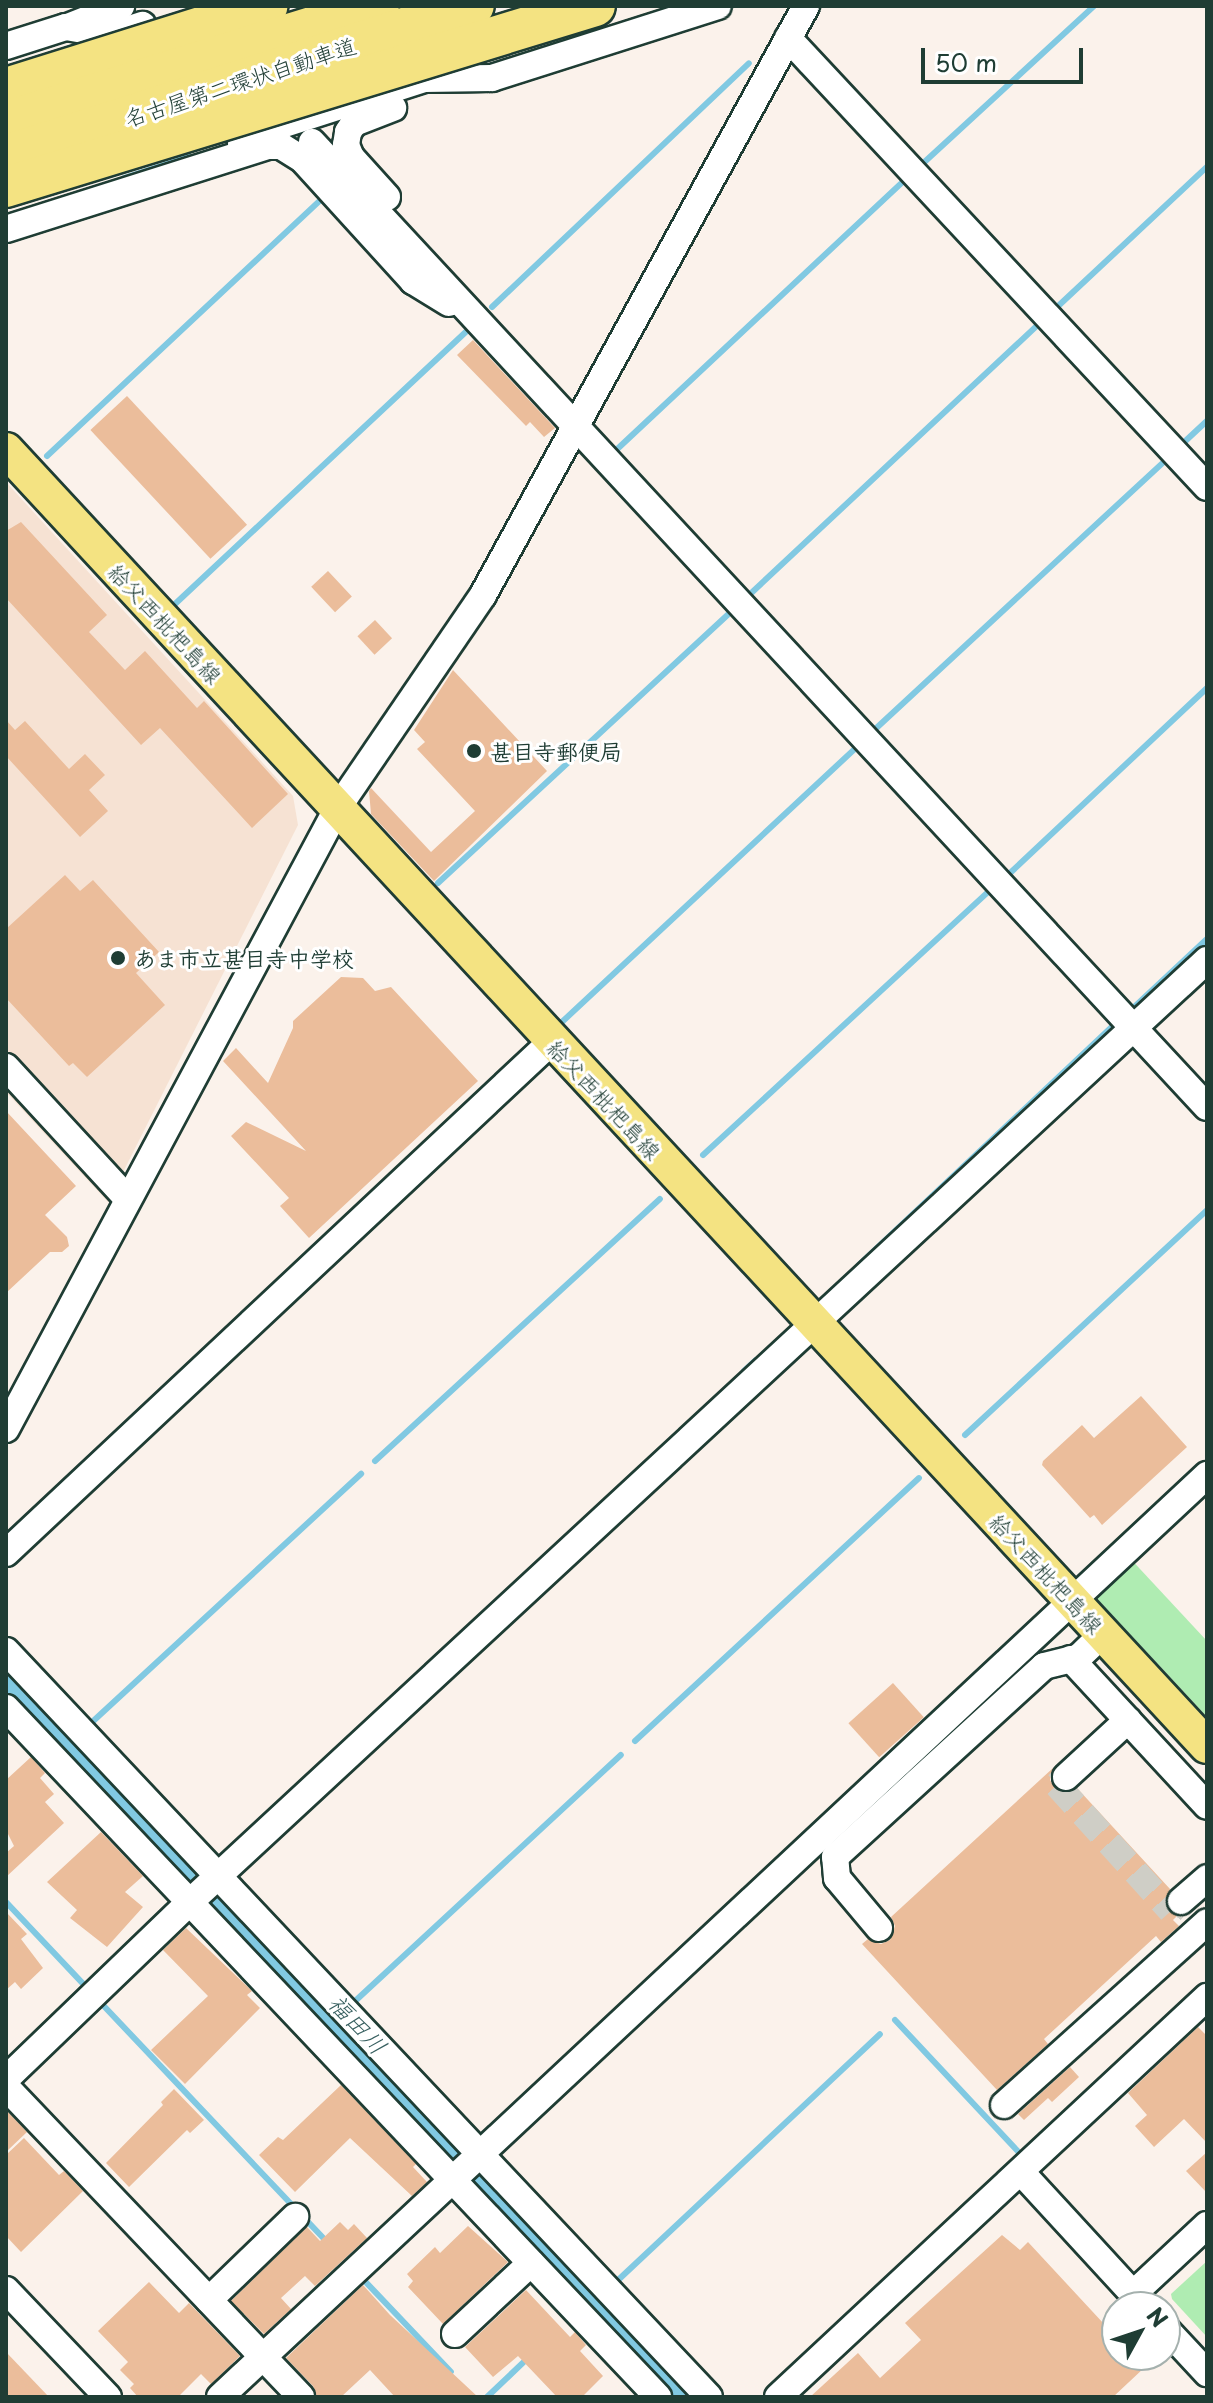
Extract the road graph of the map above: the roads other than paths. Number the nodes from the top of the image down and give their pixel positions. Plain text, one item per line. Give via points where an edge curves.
1 (121, 6) edge
2 (203, 6) edge
3 (267, 6) edge
4 (379, 6) edge
5 (474, 6) edge
6 (595, 6) edge
7 (718, 6) edge
8 (806, 6) edge
9 (66, 27) junction
10 (788, 38) junction
11 (6, 46) edge
12 (492, 78) junction
13 (6, 88) edge
14 (6, 121) edge
15 (312, 142) dead end
16 (6, 155) edge
17 (50, 158) dead end
18 (205, 166) junction
19 (6, 187) edge
20 (102, 199) junction
21 (6, 229) edge
22 (474, 318) junction
23 (575, 426) junction
24 (6, 450) edge
25 (1207, 487) edge
26 (337, 809) junction
27 (1207, 960) edge
28 (1133, 1028) junction
29 (552, 1041) junction
30 (6, 1067) edge
31 (1207, 1107) edge
32 (127, 1198) junction
33 (814, 1324) junction
34 (6, 1429) edge
35 (1207, 1475) edge
36 (6, 1553) edge
37 (1072, 1601) junction
38 (1103, 1634) junction
39 (6, 1651) edge
40 (1071, 1659) junction
41 (6, 1708) edge
42 (1128, 1720) junction
43 (1207, 1746) edge
44 (1066, 1777) dead end
45 (1207, 1806) edge
46 (216, 1878) junction
47 (1207, 1878) edge
48 (1181, 1901) dead end
49 (190, 1902) junction
50 (1207, 1922) edge
51 (879, 1928) dead end
52 (1207, 1997) edge
53 (6, 2079) edge
54 (6, 2087) edge
55 (1004, 2105) dead end
56 (477, 2155) junction
57 (1021, 2172) junction
58 (451, 2178) junction
59 (295, 2217) dead end
60 (1207, 2225) edge
61 (531, 2263) junction
62 (6, 2290) edge
63 (1131, 2291) edge
64 (1147, 2291) edge
65 (209, 2300) junction
66 (455, 2334) dead end
67 (1181, 2345) edge
68 (263, 2356) junction
69 (1207, 2373) edge
70 (108, 2397) edge
71 (220, 2397) edge
72 (301, 2397) edge
73 (658, 2397) edge
74 (709, 2397) edge
75 (778, 2397) edge

1 - 9 street
2 - 9 street via 111,35
3 - 13 highway, bridge
4 - 14 highway, 名古屋第二環状自動車道, bridge
5 - 16 highway, 名古屋第二環状自動車道, bridge
6 - 19 highway, bridge
7 - 12 street
8 - 10 street
9 - 11 street
10 - 23 street
10 - 25 street
12 - 18 street via 424,79 263,131
12 - 22 street via 368,115 354,123 346,145 436,252
15 - 22 street
17 - 20 street
18 - 20 street
18 - 22 street via 268,146 293,151 413,281
20 - 21 street
22 - 23 street
23 - 26 street via 483,595
23 - 28 street
24 - 26 main road, 給父西枇杷島線
26 - 29 main road, 給父西枇杷島線
26 - 32 street
27 - 28 street
28 - 31 street
28 - 33 street
29 - 33 main road, 給父西枇杷島線
29 - 36 street
30 - 32 street
32 - 34 street
33 - 37 main road, 給父西枇杷島線
33 - 46 street
35 - 37 street
37 - 38 main road, 給父西枇杷島線
37 - 56 street
38 - 40 street
38 - 43 main road, 給父西枇杷島線
39 - 46 street
40 - 42 street
40 - 51 street via 1044,1666 835,1857 837,1878
41 - 49 street
42 - 44 street
42 - 45 street
46 - 49 street
46 - 56 street
47 - 48 street
49 - 53 street
49 - 58 street
50 - 55 street
52 - 57 street
54 - 65 street
56 - 58 street
56 - 74 street
57 - 63 street
57 - 75 street
58 - 61 street
58 - 68 street
59 - 65 street
60 - 64 street
61 - 66 street
61 - 73 street
62 - 70 street
65 - 68 street
67 - 69 street
68 - 71 street
68 - 72 street

